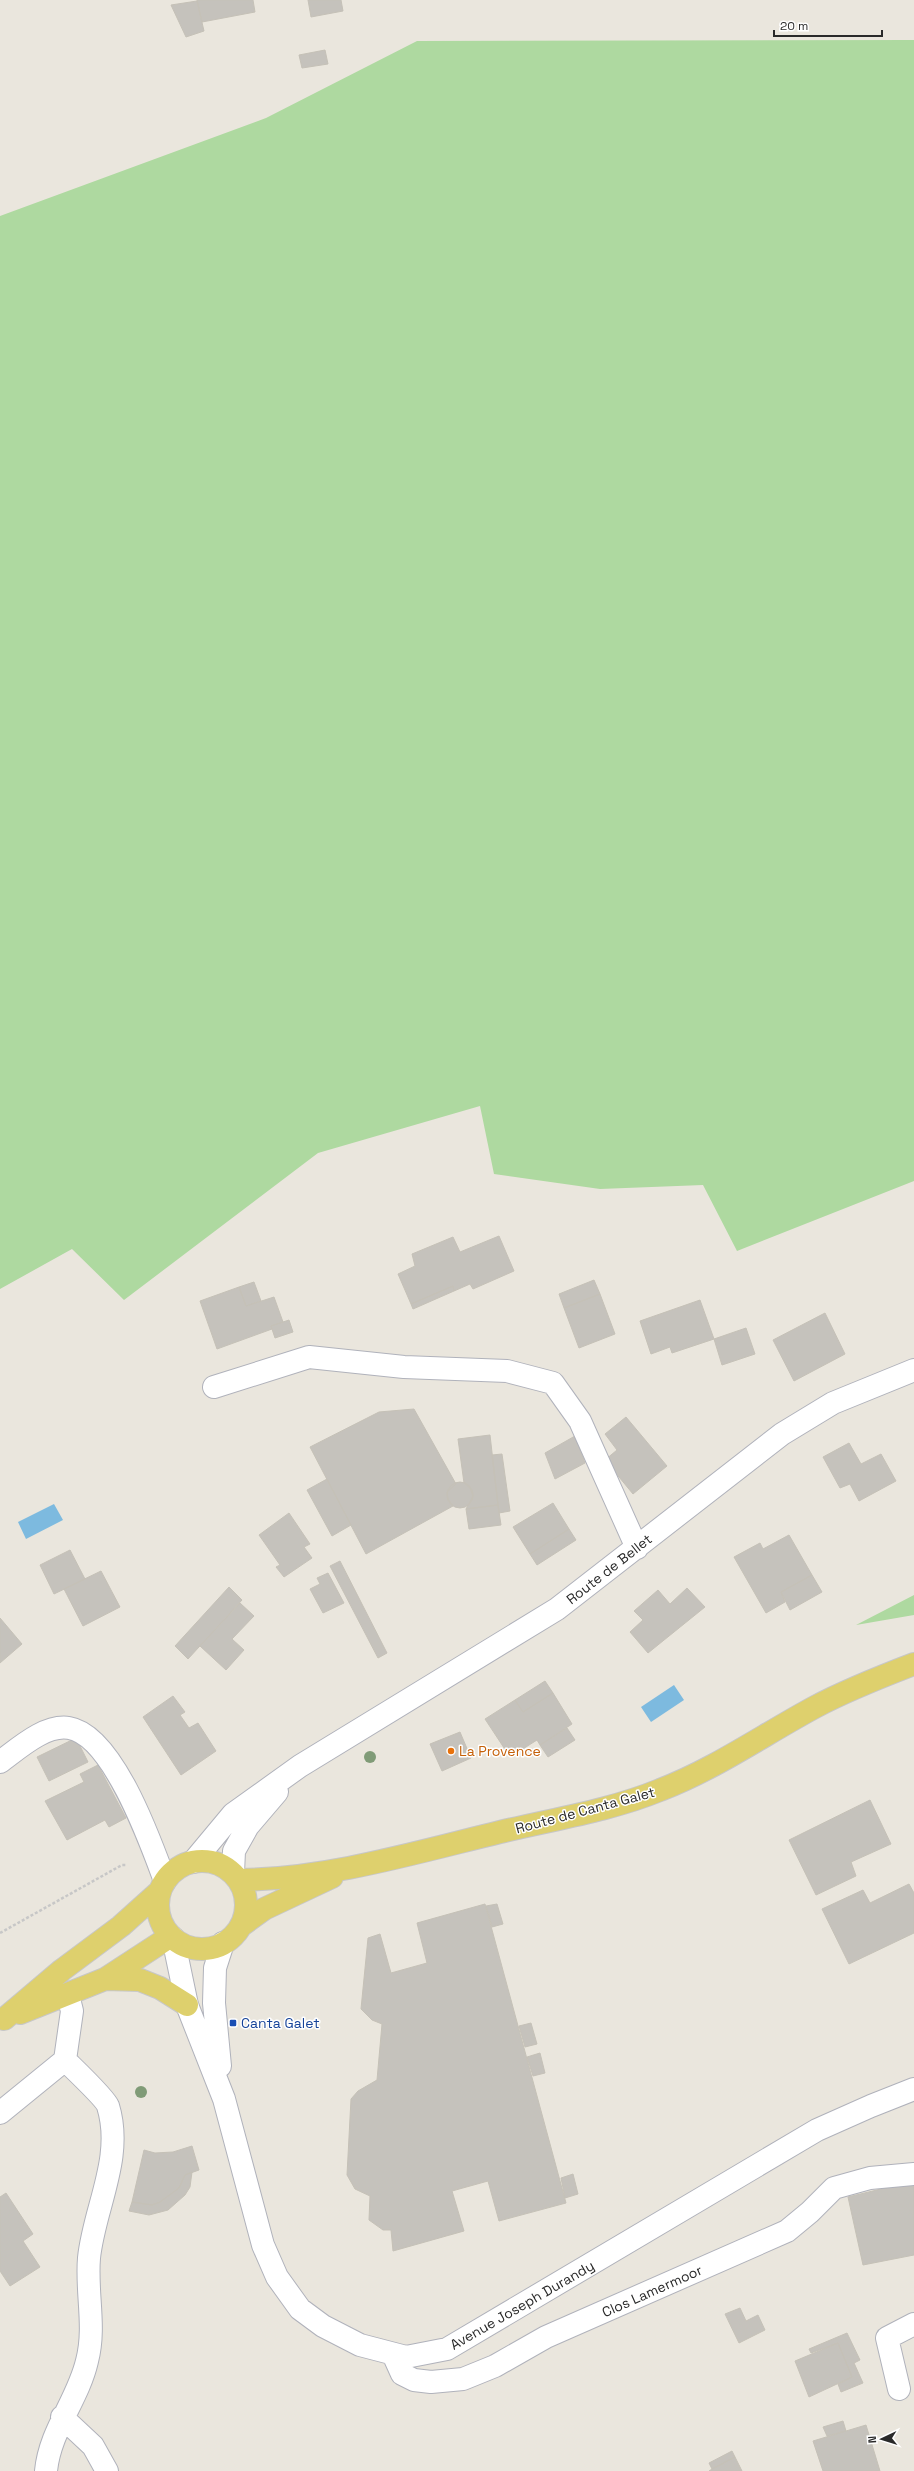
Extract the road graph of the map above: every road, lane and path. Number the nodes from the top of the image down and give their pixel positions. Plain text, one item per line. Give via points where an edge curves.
1 (914, 1370) edge
2 (214, 1387) dead end
3 (637, 1548) junction
4 (914, 1664) edge
5 (0, 1762) edge
6 (300, 1766) junction
7 (193, 1862) junction
8 (351, 1868) junction
9 (236, 1876) junction
10 (162, 1886) junction
11 (242, 1925) junction
12 (0, 1933) edge
13 (172, 1937) junction
14 (223, 1944) junction
15 (105, 1979) junction
16 (68, 1995) junction
17 (187, 2005) junction
18 (2, 2020) edge
19 (64, 2060) junction
20 (914, 2089) edge
21 (224, 2099) junction
22 (0, 2113) edge
23 (914, 2174) edge
24 (914, 2324) edge
25 (393, 2354) junction
26 (900, 2389) dead end
27 (62, 2417) junction
28 (46, 2471) edge
29 (107, 2471) edge

1 - 3 street, Route de Bellet via 833,1403 782,1434
2 - 3 street via 309,1357 404,1367 507,1371 553,1384 580,1421
3 - 6 street, Route de Bellet via 557,1609
4 - 8 main road, Route de Canta Galet via 816,1707 717,1764 659,1791
5 - 10 street via 40,1732 69,1728 88,1737 104,1752 144,1823
6 - 7 street, Route de Bellet via 233,1814
6 - 9 street, Route de Bellet via 248,1826 234,1851
7 - 9 main road via 212,1861
7 - 10 main road via 179,1867
8 - 9 main road, Route de Canta Galet via 261,1880
8 - 11 main road, Route de Canta Galet via 264,1909
9 - 11 main road via 246,1899
10 - 12 path via 144,1866 122,1864
10 - 13 main road via 159,1915
10 - 18 main road via 121,1926 62,1970
11 - 14 main road
13 - 14 main road via 198,1949
13 - 15 main road
13 - 17 street, Avenue Joseph Durandy
14 - 21 street, Avenue Joseph Durandy via 215,1968 214,2003
15 - 16 main road
15 - 17 main road via 140,1980 160,1988
16 - 18 main road
16 - 19 street via 72,2011
17 - 21 street, Avenue Joseph Durandy
19 - 22 street
19 - 27 street via 116,2103 110,2171 89,2258 92,2330 87,2361 81,2380
20 - 25 street, Avenue Joseph Durandy via 817,2130 447,2349 406,2357
21 - 25 street, Avenue Joseph Durandy via 263,2245 277,2277 300,2309 323,2326 360,2345
23 - 25 street, Clos Lamermoor via 870,2178 834,2188 787,2231 546,2337 495,2366 463,2379 431,2382 414,2380 402,2374
24 - 26 street via 888,2338
27 - 28 street via 48,2452
27 - 29 street via 93,2446

